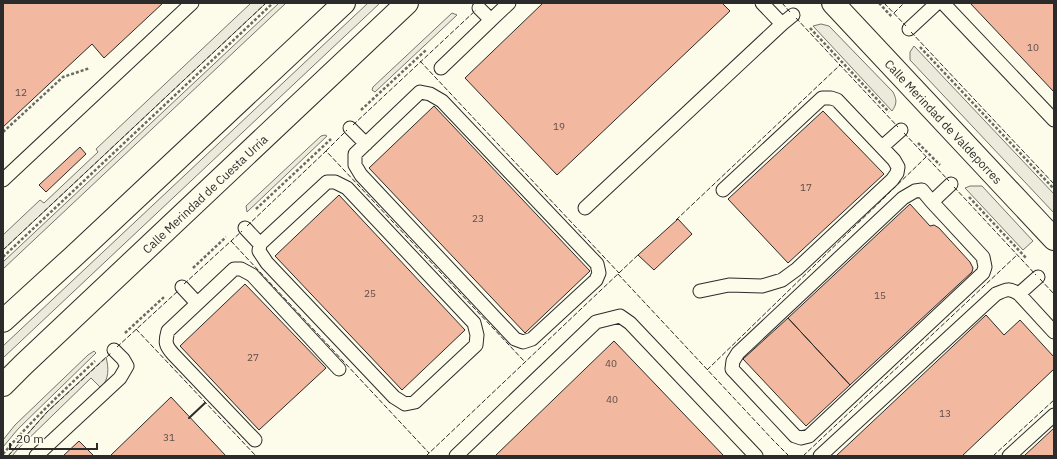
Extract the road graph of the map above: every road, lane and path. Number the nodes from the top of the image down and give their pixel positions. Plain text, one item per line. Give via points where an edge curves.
1 (192, 3) edge
2 (273, 3) edge
3 (344, 3) edge
4 (406, 3) edge
5 (509, 3) edge
6 (762, 3) edge
7 (833, 3) edge
8 (878, 3) edge
9 (937, 3) edge
10 (944, 3) edge
11 (479, 8) dead end
12 (793, 15) dead end
13 (491, 20) junction
14 (895, 20) dead end
15 (782, 24) junction
16 (806, 24) dead end
17 (909, 29) dead end
18 (917, 43) dead end
19 (97, 66) dead end
20 (441, 68) dead end
21 (893, 116) dead end
22 (1054, 120) edge
23 (350, 128) dead end
24 (901, 130) dead end
25 (3, 132) edge
26 (914, 139) dead end
27 (366, 144) junction
28 (882, 147) junction
29 (940, 166) dead end
30 (3, 180) edge
31 (951, 184) dead end
32 (1054, 189) edge
33 (723, 190) dead end
34 (966, 193) dead end
35 (932, 202) junction
36 (584, 208) dead end
37 (245, 228) dead end
38 (1054, 239) edge
39 (260, 244) junction
40 (3, 257) edge
41 (1031, 263) dead end
42 (1038, 277) dead end
43 (182, 287) dead end
44 (700, 291) dead end
45 (1019, 294) junction
46 (197, 303) junction
47 (3, 321) edge
48 (1054, 332) edge
49 (114, 350) dead end
50 (339, 369) dead end
51 (3, 385) edge
52 (1054, 414) edge
53 (255, 440) dead end
54 (36, 456) edge
55 (456, 456) edge
56 (756, 456) edge
57 (820, 456) edge
58 (1009, 456) edge

1 - 30 lane
2 - 40 path
3 - 47 street
4 - 51 street, Calle Merindad de Cuesta Urria
5 - 13 lane
6 - 15 lane
7 - 38 street, Calle Merindad de Valdeporres
8 - 14 path
9 - 17 lane
10 - 22 lane
11 - 13 lane
12 - 15 lane
13 - 20 lane
15 - 36 lane
16 - 21 path
18 - 32 path
19 - 25 path via 63,77
23 - 27 lane
24 - 28 lane
26 - 29 path
27 - 27 lane via 420,92 442,101 597,264 599,273 596,280 532,339 523,342 515,339 361,175 355,165 355,154
28 - 33 lane via 837,100 822,98
28 - 44 lane via 898,167 892,180 782,280 762,286 729,285
31 - 35 lane
34 - 41 path
35 - 35 lane via 983,257 983,273 809,436 795,436 732,369 733,361 738,353 902,198 922,190
37 - 39 lane
39 - 39 lane via 326,182 335,182 347,188 474,323 476,345 415,402 405,404 394,397 267,263 259,251
42 - 45 lane
43 - 46 lane
45 - 48 lane
45 - 57 lane via 1006,289 996,294
46 - 50 lane via 234,269 241,269 252,275
46 - 53 lane via 168,331 168,348
49 - 54 lane via 127,366 120,378
52 - 58 lane
55 - 56 lane via 596,322 620,316 630,323

